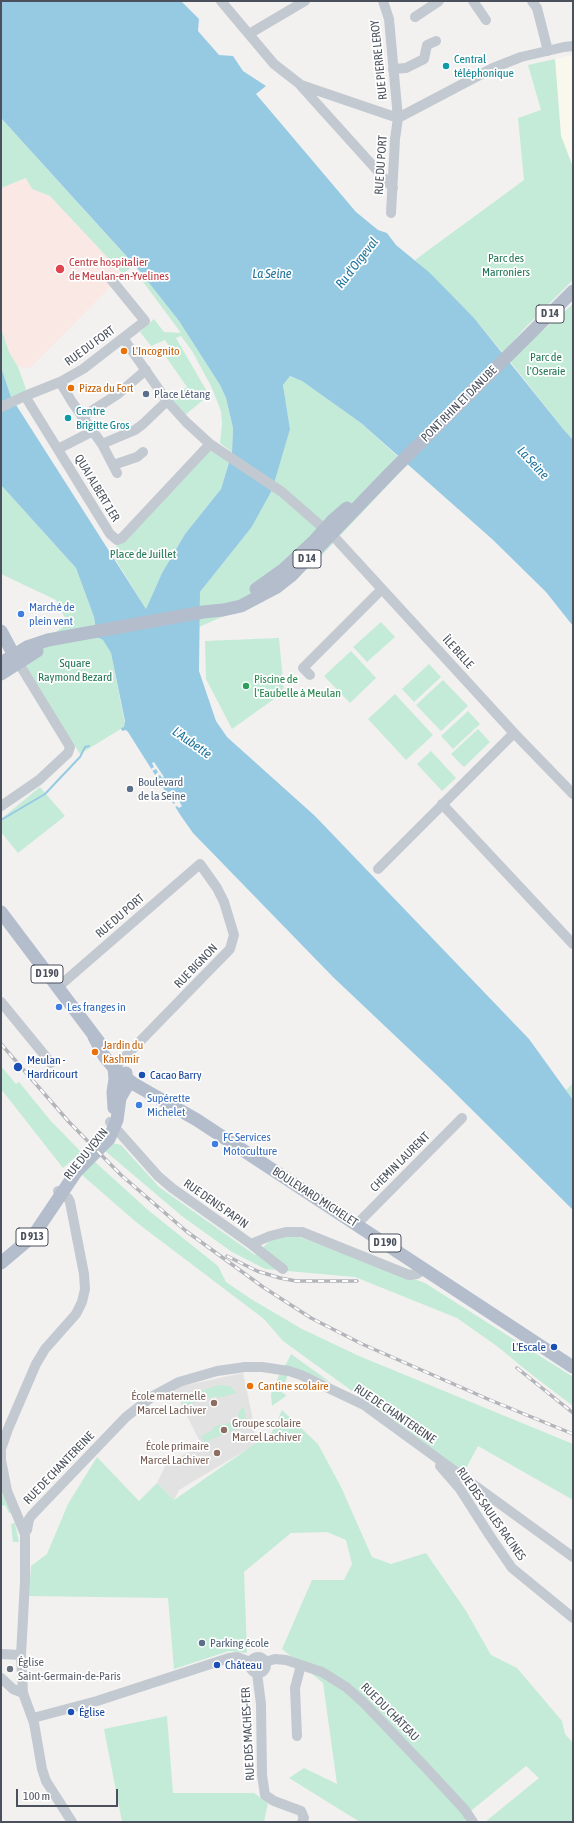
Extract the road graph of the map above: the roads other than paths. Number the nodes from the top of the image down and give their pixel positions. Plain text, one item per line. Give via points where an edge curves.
1 (220, 1) edge
2 (305, 1) edge
3 (383, 1) edge
4 (439, 1) edge
5 (473, 1) edge
6 (532, 1) edge
7 (415, 17) dead end
8 (486, 20) dead end
9 (249, 34) junction
10 (436, 41) dead end
11 (573, 46) edge
12 (548, 50) junction
13 (393, 70) junction
14 (301, 85) junction
15 (398, 118) junction
16 (393, 188) junction
17 (391, 214) dead end
18 (110, 278) dead end
19 (573, 291) edge
20 (123, 338) junction
21 (146, 370) junction
22 (60, 382) junction
23 (28, 394) junction
24 (167, 401) junction
25 (1, 407) edge
26 (82, 417) junction
27 (93, 432) junction
28 (102, 444) junction
29 (210, 444) junction
30 (58, 449) junction
31 (143, 452) dead end
32 (328, 532) junction
33 (382, 588) junction
34 (1, 631) edge
35 (16, 658) junction
36 (1, 663) edge
37 (1, 674) edge
38 (310, 675) dead end
39 (514, 733) junction
40 (573, 794) edge
41 (442, 804) junction
42 (1, 806) edge
43 (200, 864) joint
44 (378, 869) dead end
45 (1, 912) edge
46 (573, 944) edge
47 (57, 988) junction
48 (1, 1002) edge
49 (51, 1063) dead end
50 (124, 1075) junction
51 (462, 1118) dead end
52 (112, 1124) junction
53 (58, 1196) junction
54 (356, 1224) junction
55 (251, 1244) junction
56 (407, 1257) junction
57 (1, 1263) edge
58 (283, 1269) dead end
59 (424, 1269) junction
60 (398, 1270) junction
61 (573, 1367) edge
62 (1, 1449) edge
63 (428, 1452) junction
64 (1, 1458) edge
65 (24, 1532) junction
66 (573, 1557) edge
67 (573, 1618) edge
68 (1, 1654) edge
69 (21, 1656) junction
70 (250, 1662) junction
71 (265, 1662) junction
72 (300, 1665) junction
73 (257, 1673) junction
74 (1, 1678) edge
75 (23, 1693) junction
76 (33, 1718) junction
77 (297, 1736) dead end
78 (72, 1822) edge
79 (302, 1822) edge
80 (473, 1822) edge

1 - 9 street
2 - 9 street
3 - 13 street, RUE PIERRE LEROY via 389,19
4 - 7 street
5 - 8 street
6 - 12 street via 537,8
9 - 14 street via 274,64
10 - 13 street via 427,45 424,59 406,68
11 - 12 street
12 - 15 street via 493,68
13 - 15 street, RUE PIERRE LEROY
14 - 15 street
14 - 16 street
15 - 16 street, RUE DU PORT
16 - 17 street, RUE DU PORT
18 - 20 street, RUE DU FORT via 145,321
19 - 32 main road, PONT RHIN ET DANUBE / D 14
20 - 21 street, ÎLE BELLE
20 - 22 street, RUE DU FORT via 84,370
21 - 24 street, ÎLE BELLE
21 - 26 street via 118,394
22 - 23 street, RUE DU FORT
22 - 26 street
23 - 25 street, RUE DU FORT
23 - 30 street, QUAI ALBERT 1ER
24 - 28 street via 143,424
24 - 29 street, ÎLE BELLE
26 - 27 street
27 - 28 street
27 - 30 street
28 - 31 street via 115,469
29 - 30 street, QUAI ALBERT 1ER via 122,538 117,540 110,534
29 - 32 street, ÎLE BELLE via 282,492
32 - 33 street, ÎLE BELLE
32 - 35 main road, D 14 via 260,587 203,612 48,640 31,645
33 - 38 street via 303,668
33 - 39 street, ÎLE BELLE
34 - 35 main road
35 - 36 main road, D 14
35 - 37 main road, D 14
35 - 42 street via 69,744 68,753 39,780
39 - 40 street, ÎLE BELLE
39 - 41 street
41 - 44 street
41 - 46 street
43 - 47 street, RUE DU PORT
43 - 50 street, RUE BIGNON via 218,888 224,902 234,935 233,942 230,949
45 - 47 main road, D 190
47 - 50 main road, D 190 via 94,1037 104,1056
48 - 49 street
50 - 52 main road, RUE DU VEXIN / D 913 via 113,1092
50 - 54 main road, BOULEVARD MICHELET / D 190 via 164,1093 197,1120
51 - 54 street, CHEMIN LAURENT
52 - 53 main road, RUE DU VEXIN / D 913 via 109,1139 78,1169
52 - 55 street, RUE DENIS PAPIN via 158,1176
53 - 57 main road, RUE DU VEXIN / D 913 via 33,1236
53 - 62 street via 68,1198 70,1202 85,1289 76,1314 49,1344 36,1364
54 - 56 main road, BOULEVARD MICHELET / D 190
55 - 58 street
55 - 60 street, RUE DENIS PAPIN via 286,1232 302,1232
56 - 59 main road, BOULEVARD MICHELET / D 190
56 - 60 street
59 - 60 street, RUE DENIS PAPIN via 414,1275
59 - 61 main road, BOULEVARD MICHELET / D 190
62 - 64 street
63 - 65 street, RUE DE CHANTEREINE via 364,1405 289,1370 245,1367 216,1371 174,1384 136,1408 32,1514
63 - 66 street, RUE DE CHANTEREINE
63 - 67 street, RUE DES SAULES RACINES via 460,1488 512,1568
64 - 65 street via 7,1491
65 - 69 street via 25,1581
68 - 69 street
69 - 75 street
70 - 71 street, RUE DU CHÂTEAU via 258,1657
70 - 73 street via 251,1669
70 - 76 street, RUE DU CHÂTEAU via 237,1657 221,1660 97,1701
71 - 72 street, RUE DU CHÂTEAU via 282,1659
71 - 73 street via 264,1670
72 - 77 street via 295,1688
72 - 80 street, RUE DU CHÂTEAU via 335,1678 364,1703 465,1810
73 - 79 street, RUE DES MACHES-FER via 265,1795 301,1811 304,1818
74 - 75 street via 13,1689
75 - 76 street
76 - 78 street via 46,1781

